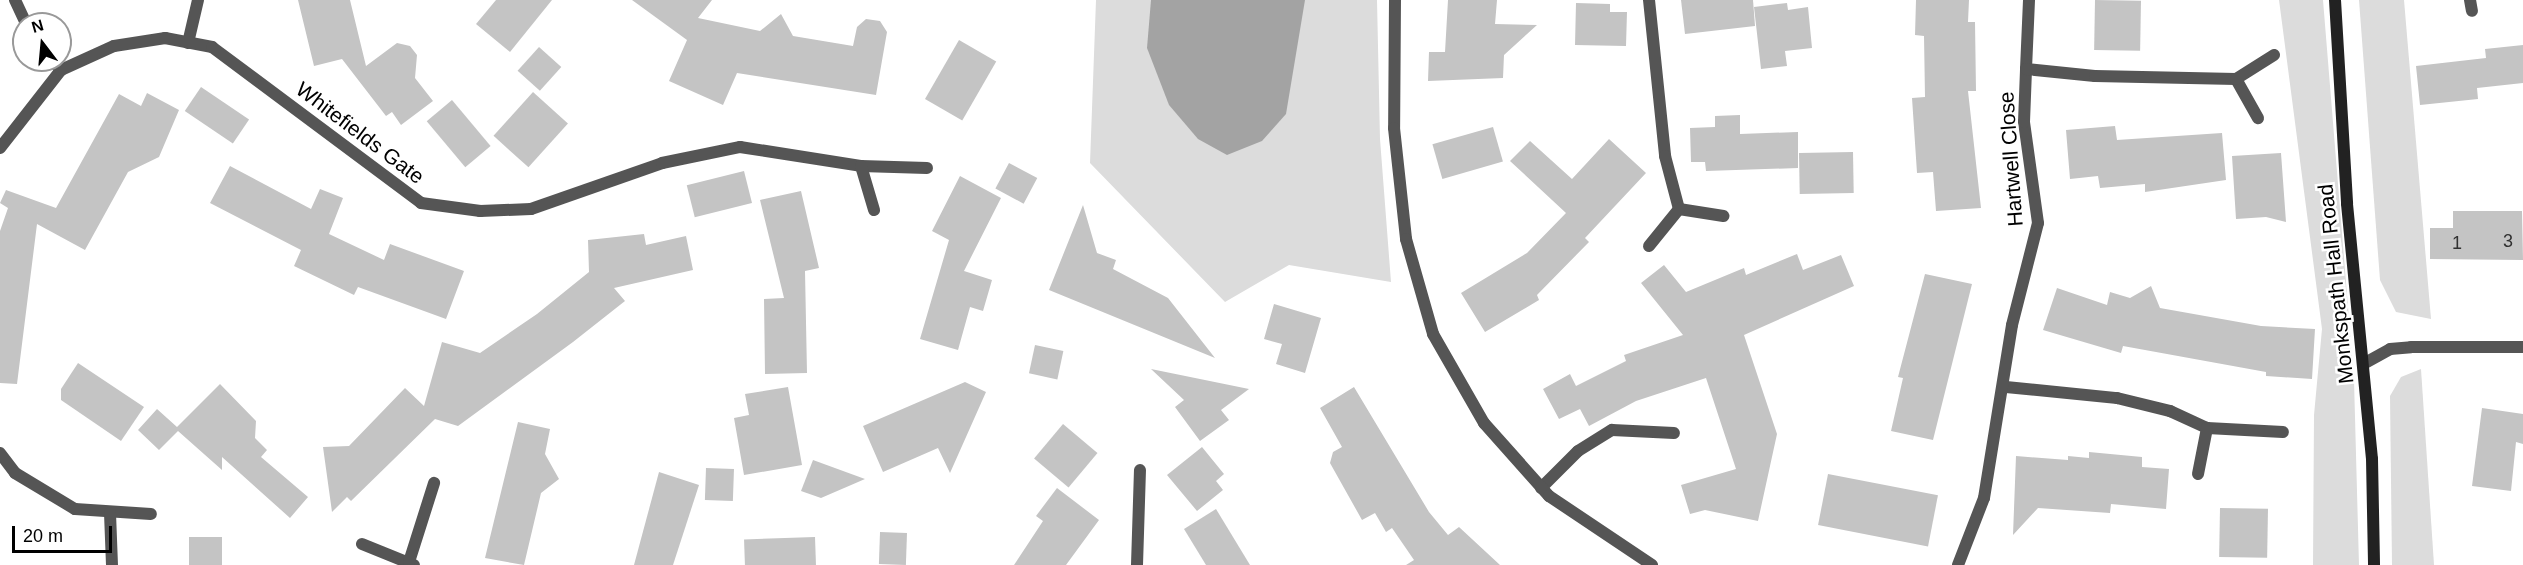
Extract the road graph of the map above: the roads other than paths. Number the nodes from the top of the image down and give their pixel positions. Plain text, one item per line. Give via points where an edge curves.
1 (198, 0) edge
2 (1395, 0) edge
3 (1649, 0) edge
4 (2029, 0) edge
5 (2335, 0) edge
6 (188, 43) junction
7 (2274, 55) dead end
8 (72, 65) edge
9 (2026, 69) junction
10 (60, 72) edge
11 (2236, 79) junction
12 (2258, 118) dead end
13 (0, 148) edge
14 (861, 166) junction
15 (927, 168) dead end
16 (1680, 209) junction
17 (874, 210) dead end
18 (1723, 216) dead end
19 (1649, 246) dead end
20 (2523, 347) edge
21 (2365, 363) junction
22 (2006, 387) junction
23 (2207, 428) junction
24 (2283, 432) dead end
25 (1674, 433) dead end
26 (0, 453) edge
27 (1140, 470) dead end
28 (2198, 474) dead end
29 (434, 483) dead end
30 (1541, 488) junction
31 (110, 513) junction
32 (151, 514) dead end
33 (362, 544) dead end
34 (412, 563) edge
35 (112, 565) edge
36 (1137, 565) edge
37 (1652, 565) edge
38 (1958, 565) edge
39 (2374, 565) edge

1 - 6 street
2 - 30 street via 1394,128 1406,239 1433,334 1484,423
3 - 16 street via 1665,156
4 - 9 street, Hartwell Close
5 - 21 street, Monkspath Hall Road via 2347,204
6 - 8 street, Whitefields Gate via 165,38 114,46
6 - 14 street, Whitefields Gate via 212,47 421,203 480,211 531,209 662,163 740,147
7 - 11 street
9 - 11 street, Hartwell Close
9 - 22 street, Hartwell Close via 2024,122 2038,223 2012,325
10 - 13 street, Whitefields Gate
11 - 12 street
14 - 15 street, Whitefields Gate
14 - 17 street
16 - 18 street
16 - 19 street
20 - 21 street via 2411,346 2390,349
21 - 39 street, Monkspath Hall Road
22 - 23 street via 2117,398 2170,411
22 - 38 street, Hartwell Close via 1984,498
23 - 24 street
23 - 28 street
25 - 30 street via 1612,430 1578,452
26 - 31 street via 15,473 75,509
27 - 36 street
29 - 34 street
30 - 37 street
31 - 32 street
31 - 35 street
33 - 34 street

